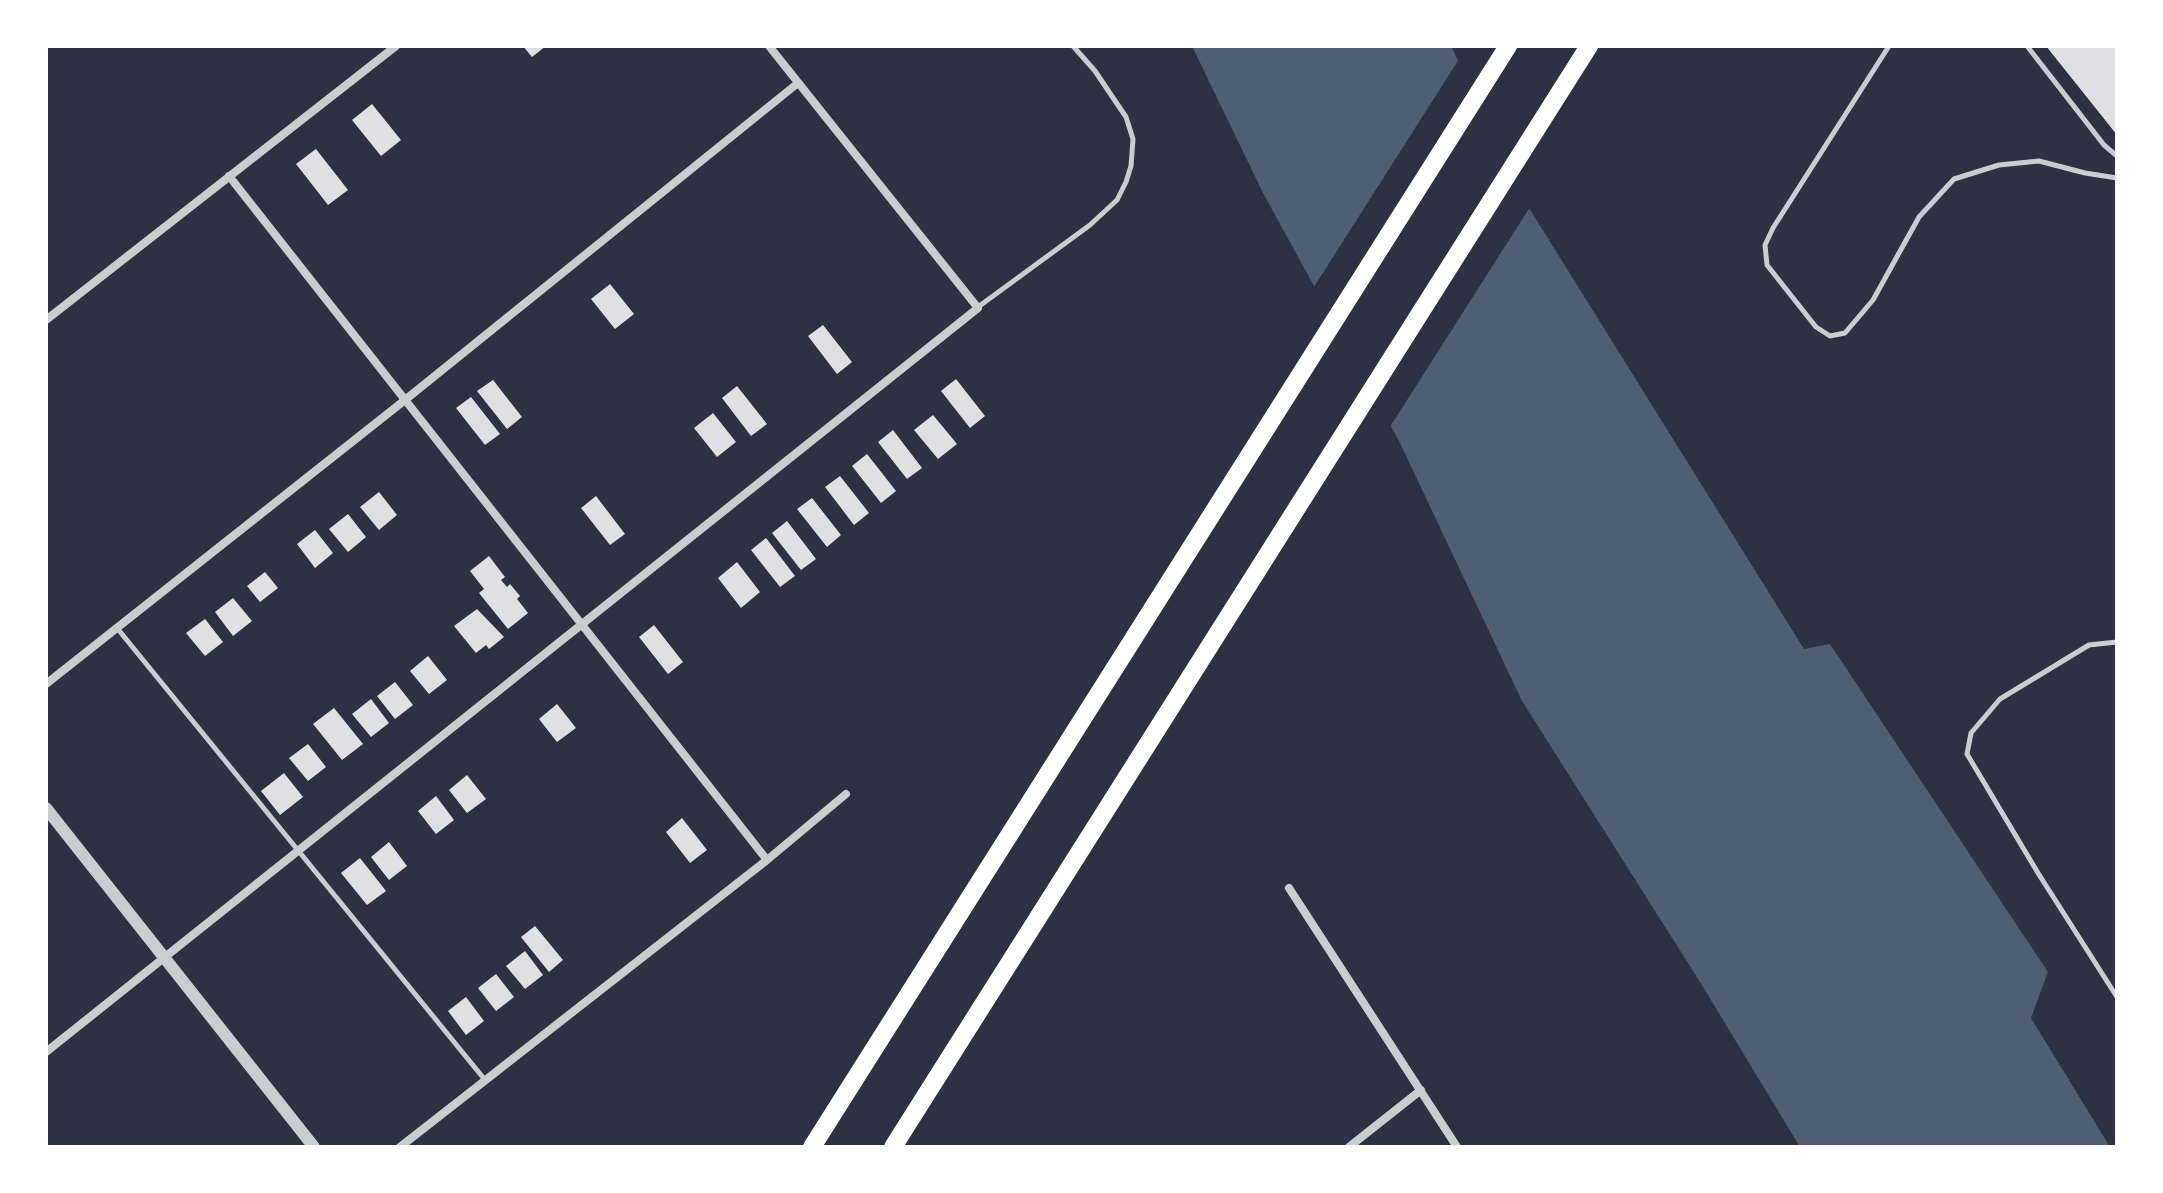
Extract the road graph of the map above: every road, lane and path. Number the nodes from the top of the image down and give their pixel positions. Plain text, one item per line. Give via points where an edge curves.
1 (396, 46) edge
2 (769, 46) edge
3 (1073, 46) edge
4 (1508, 46) edge
5 (1589, 46) edge
6 (1889, 46) edge
7 (2027, 46) edge
8 (798, 83) junction
9 (2117, 156) edge
10 (229, 176) junction
11 (2117, 178) edge
12 (978, 308) junction
13 (46, 320) edge
14 (405, 400) junction
15 (582, 624) junction
16 (117, 628) junction
17 (2117, 642) edge
18 (46, 684) edge
19 (846, 794) dead end
20 (46, 808) edge
21 (299, 851) junction
22 (767, 860) junction
23 (1289, 888) dead end
24 (164, 958) junction
25 (2117, 997) edge
26 (46, 1052) edge
27 (485, 1080) junction
28 (1421, 1090) junction
29 (314, 1147) edge
30 (400, 1147) edge
31 (812, 1147) edge
32 (893, 1147) edge
33 (1349, 1147) edge
34 (1457, 1147) edge

1 - 10 street
2 - 8 street
3 - 12 lane via 1126,117 1133,139 1126,182 1117,200 1090,225
4 - 31 highway
5 - 32 highway
6 - 11 lane via 1765,245 1767,265 1816,327 1830,336 1845,333 1873,300 1919,217 1954,179 1999,165 2039,161
7 - 9 lane
8 - 12 street
8 - 14 street
10 - 13 street
10 - 14 street
12 - 15 street
14 - 15 street
14 - 16 street
15 - 21 street
15 - 22 street
16 - 18 street
16 - 21 lane
17 - 25 lane via 2089,645 2000,699 1971,733 1967,754
19 - 22 street
20 - 24 street
21 - 24 street
21 - 27 lane
22 - 27 street
23 - 28 street
24 - 26 street
24 - 29 street
27 - 30 street
28 - 33 street
28 - 34 street

